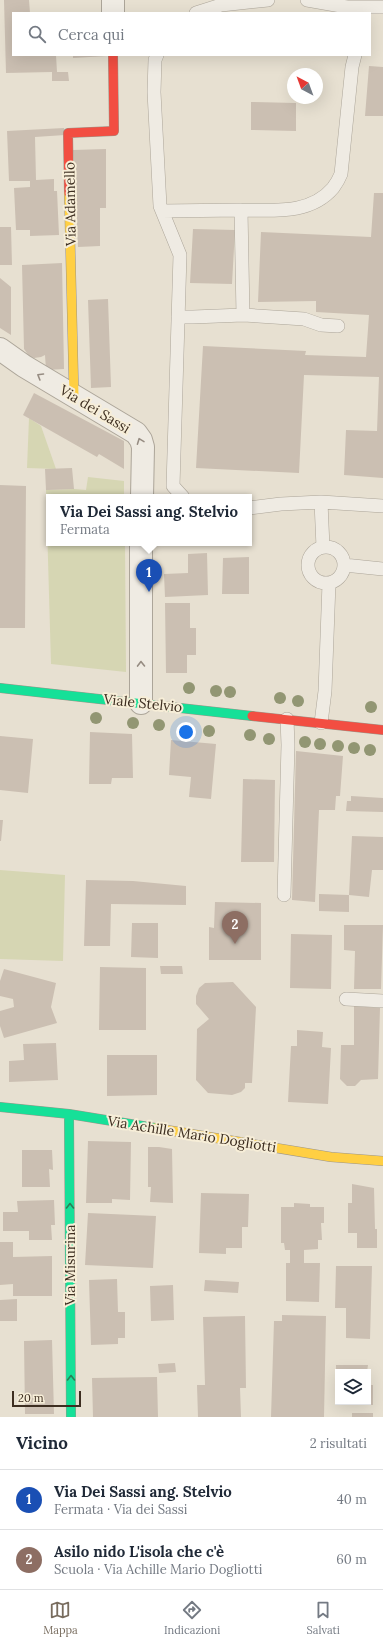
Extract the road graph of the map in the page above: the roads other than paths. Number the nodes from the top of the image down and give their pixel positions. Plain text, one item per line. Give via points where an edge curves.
1 (113, 0) edge
2 (268, 0) edge
3 (307, 0) edge
4 (375, 10) edge
5 (113, 12) edge
6 (199, 12) edge
7 (113, 56) edge
8 (157, 56) edge
9 (355, 56) edge
10 (241, 210) junction
11 (162, 211) junction
12 (243, 315) junction
13 (178, 317) junction
14 (338, 326) dead end
15 (0, 348) edge
16 (74, 396) junction
17 (142, 494) edge
18 (180, 494) edge
19 (322, 502) junction
20 (383, 506) edge
21 (252, 508) edge
22 (141, 546) edge
23 (323, 547) junction
24 (344, 566) junction
25 (383, 569) edge
26 (329, 583) junction
27 (0, 688) edge
28 (141, 703) junction
29 (287, 719) junction
30 (321, 723) junction
31 (383, 730) edge
32 (284, 895) dead end
33 (346, 999) dead end
34 (383, 1001) edge
35 (0, 1107) edge
36 (69, 1114) junction
37 (383, 1161) edge
38 (71, 1417) edge

1 - 5 street
2 - 6 lane via 221,5
3 - 4 lane
7 - 16 street, Via Adamello via 114,131 68,133
8 - 11 lane via 154,92
9 - 10 lane via 341,174 333,188 320,199 292,210
10 - 11 lane
10 - 12 lane
11 - 13 lane via 180,255
12 - 13 lane
12 - 14 lane via 304,319 321,325
13 - 18 lane via 173,486
16 -> 15 street, Via dei Sassi via 24,366
17 -> 16 street, Via dei Sassi via 143,447 136,432
19 - 20 lane
19 - 21 lane
19 - 23 lane
28 -> 22 street
23 - 24 lane via 339,553
23 - 26 lane via 313,553 309,570 315,579
24 - 25 lane
24 - 26 lane via 338,579
26 - 30 lane via 325,691
27 - 28 street, Viale Stelvio
28 - 29 street, Viale Stelvio
29 - 30 street, Viale Stelvio
29 - 32 lane
30 - 31 street, Viale Stelvio
33 - 34 lane
35 - 36 street, Via Achille Mario Dogliotti
36 - 37 street, Via Achille Mario Dogliotti via 331,1158
38 -> 36 street, Via Misurina

